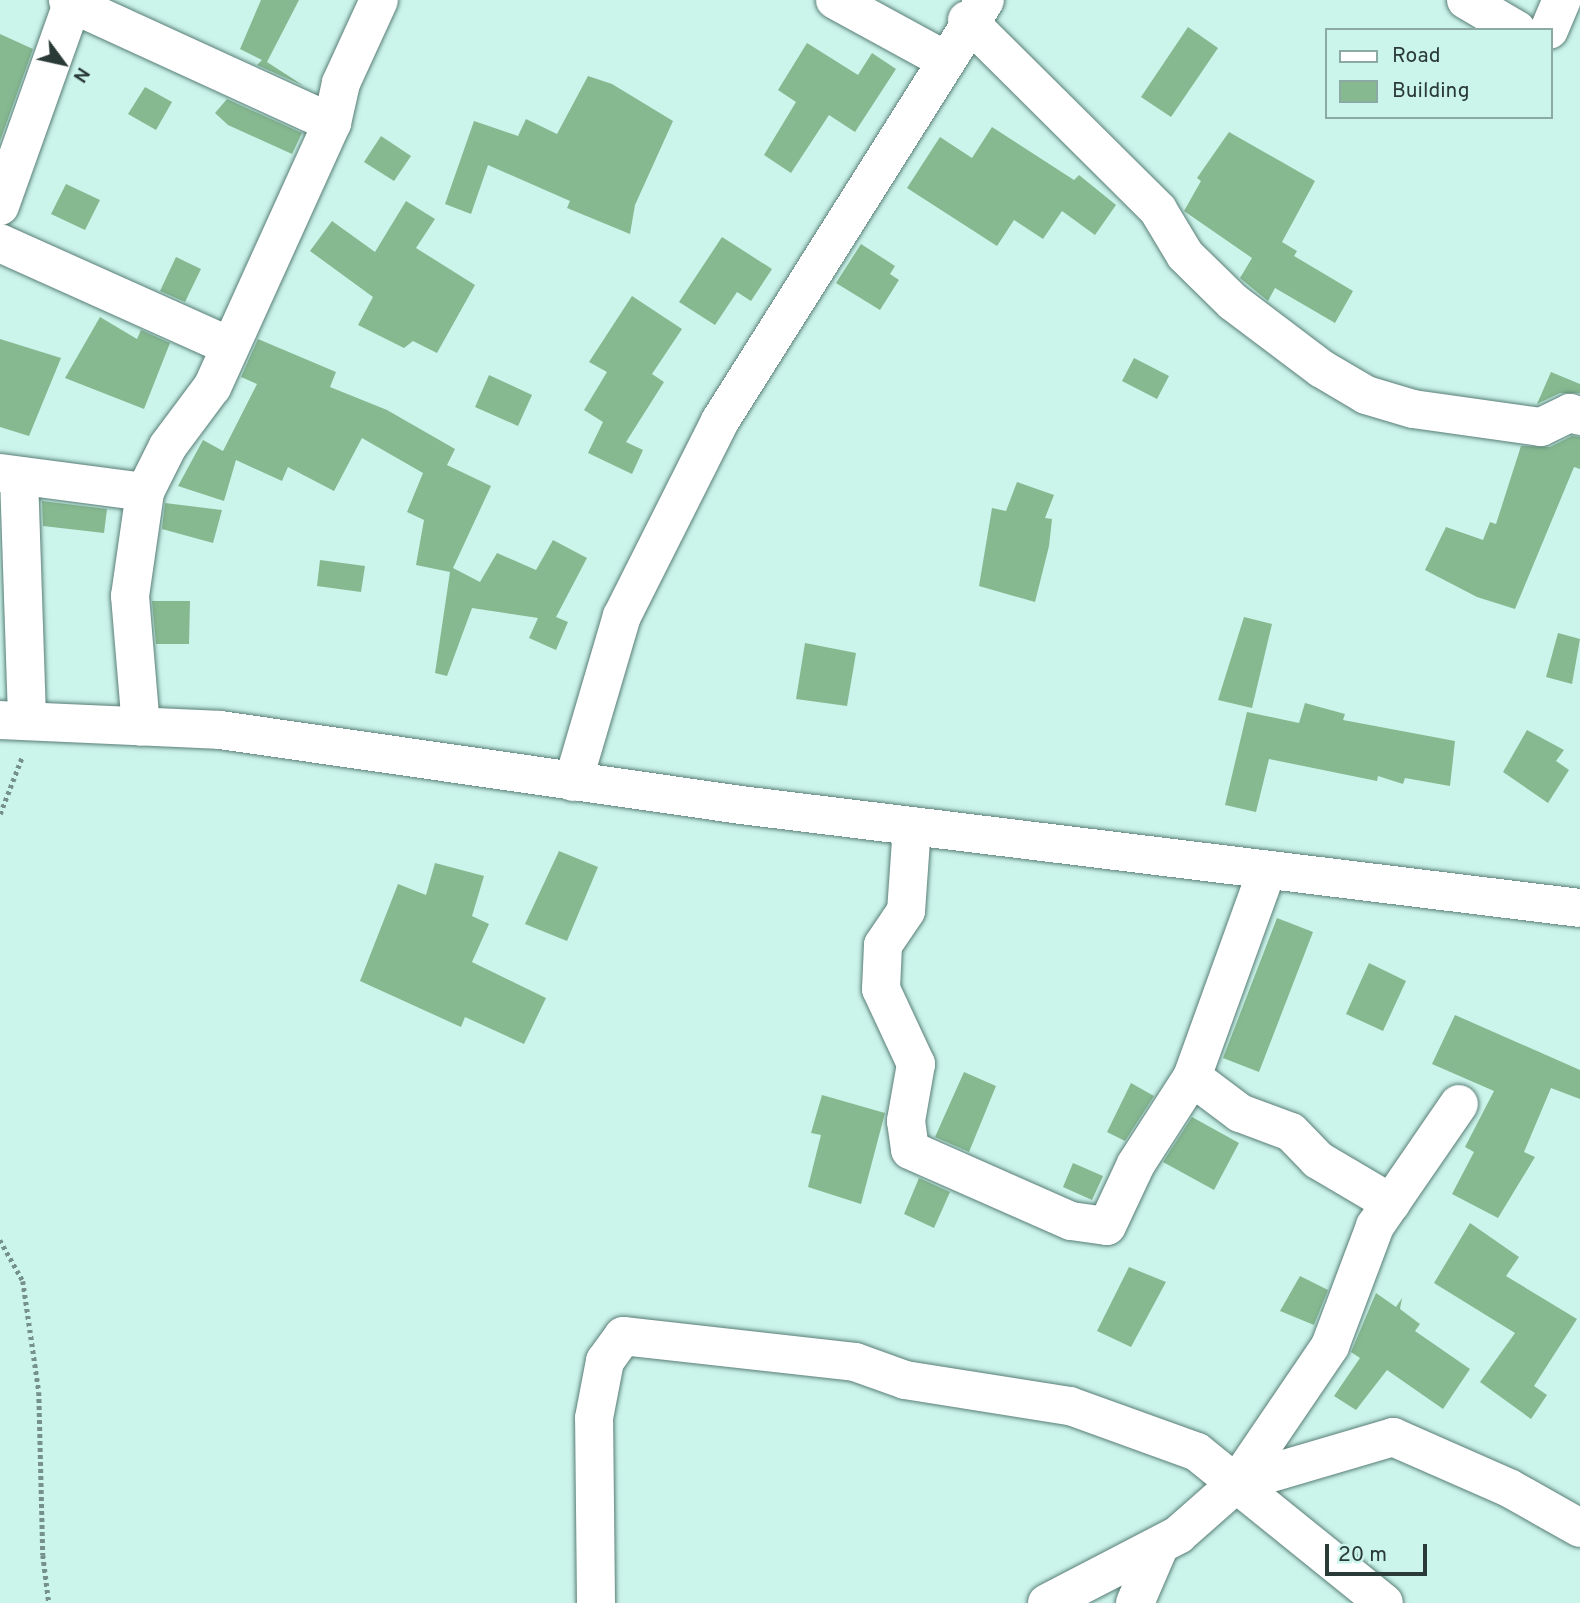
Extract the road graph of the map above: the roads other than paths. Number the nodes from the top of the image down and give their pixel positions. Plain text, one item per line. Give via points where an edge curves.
1 (380, 0) edge
2 (835, 0) edge
3 (1466, 0) edge
4 (1562, 0) edge
5 (70, 2) edge
6 (976, 10) edge
7 (1514, 28) edge
8 (1550, 28) edge
9 (943, 59) junction
10 (332, 123) junction
11 (0, 206) edge
12 (0, 243) edge
13 (229, 346) junction
14 (1580, 416) edge
15 (9, 475) edge
16 (145, 492) junction
17 (14, 721) edge
18 (141, 727) junction
19 (573, 782) junction
20 (912, 826) junction
21 (1267, 870) junction
22 (1580, 908) edge
23 (1192, 1077) junction
24 (1459, 1104) dead end
25 (1391, 1203) junction
26 (1237, 1482) junction
27 (1580, 1528) edge
28 (1160, 1545) junction
29 (596, 1603) edge
30 (1048, 1603) edge
31 (1135, 1603) edge
32 (1384, 1603) edge

1 - 10 street via 341,83
2 - 9 street
3 - 7 street
4 - 8 street
5 - 10 street
5 - 11 street
6 - 9 street
6 - 14 street via 1158,210 1195,265 1233,302 1322,369 1366,395 1413,408 1541,427 1570,413
9 - 19 street via 720,421 622,616
10 - 13 street
12 - 13 street
13 - 16 street via 212,387 168,446
15 - 16 street
15 - 17 street
16 - 18 street via 130,596
17 - 18 street
18 - 19 street via 220,730
19 - 20 street
20 - 21 street
20 - 23 street via 906,911 883,945 881,989 916,1064 906,1121 910,1150 1071,1221 1107,1226 1136,1164
21 - 22 street
21 - 23 street
23 - 25 street via 1240,1113 1291,1132 1318,1160
24 - 25 street
25 - 26 street via 1375,1226 1330,1346
26 - 27 street via 1393,1437 1508,1488
26 - 28 street
26 - 29 street via 1197,1452 1070,1406 905,1380 855,1363 623,1336 605,1360 594,1418
26 - 32 street
28 - 30 street
28 - 31 street

